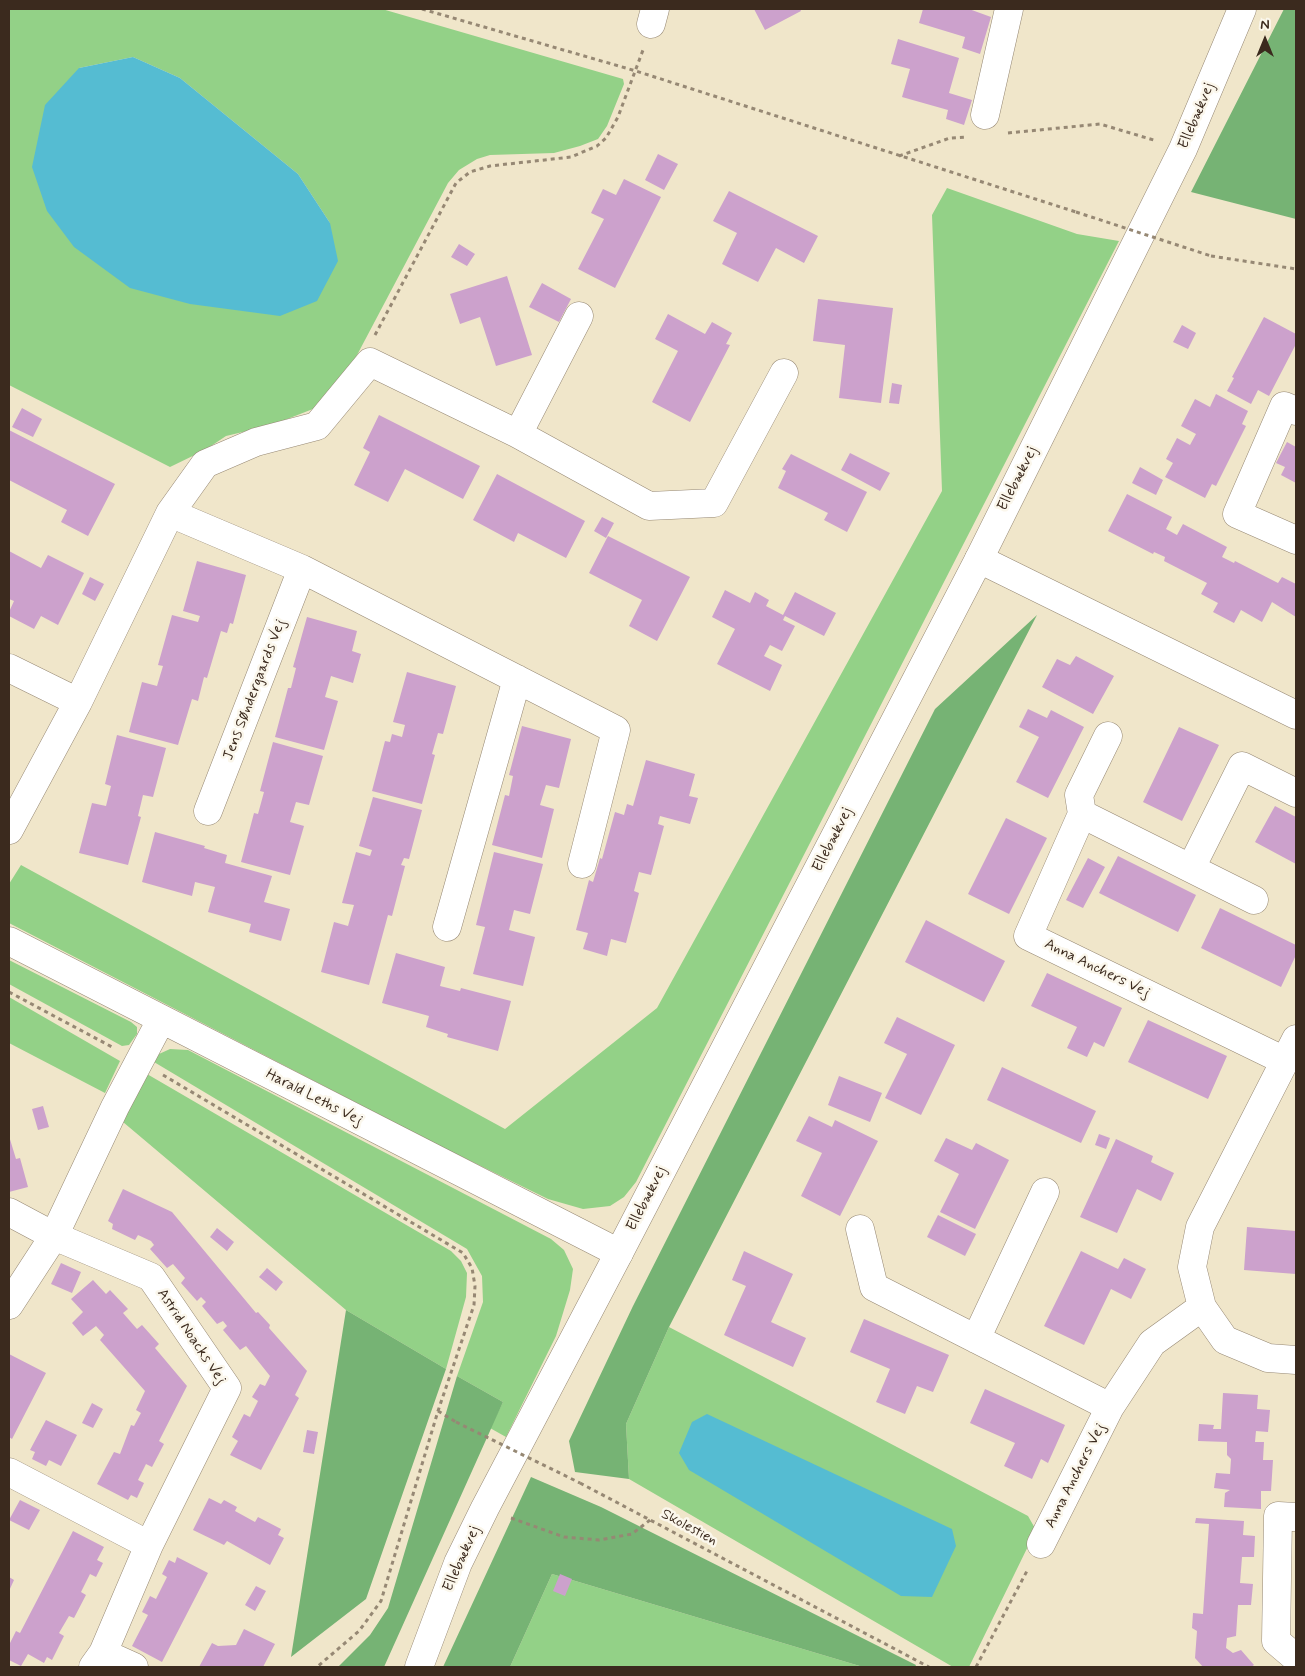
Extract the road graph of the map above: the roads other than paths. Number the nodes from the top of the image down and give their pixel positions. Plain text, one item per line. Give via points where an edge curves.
1 (1009, 9) edge
2 (1242, 9) edge
3 (988, 128) road end
4 (579, 316) dead end
5 (784, 373) dead end
6 (1296, 411) edge
7 (518, 434) junction
8 (170, 513) junction
9 (1296, 540) edge
10 (979, 559) junction
11 (302, 569) junction
12 (9, 668) edge
13 (517, 679) junction
14 (78, 702) junction
15 (1296, 715) edge
16 (1108, 736) dead end
17 (1296, 793) edge
18 (208, 811) dead end
19 (1082, 814) junction
20 (9, 830) edge
21 (582, 864) dead end
22 (1191, 868) junction
23 (1254, 900) dead end
24 (447, 927) dead end
25 (9, 941) edge
26 (161, 1020) junction
27 (1291, 1050) edge
28 (1045, 1192) dead end
29 (9, 1212) edge
30 (860, 1229) dead end
31 (54, 1236) junction
32 (620, 1253) junction
33 (9, 1305) edge
34 (1202, 1308) junction
35 (976, 1339) junction
36 (1296, 1360) edge
37 (1110, 1407) junction
38 (9, 1472) edge
39 (1296, 1517) edge
40 (1041, 1544) road end
41 (148, 1545) junction
42 (1296, 1658) edge
43 (98, 1660) edge
44 (134, 1667) edge
45 (419, 1667) edge

1 - 3 street
2 - 10 street, Ellebækvej via 1183,149
4 - 7 street
5 - 7 street via 714,503 649,506
6 - 9 street via 1284,406 1237,514
7 - 8 street via 370,362 317,426 256,442 205,464
8 - 11 street
8 - 14 street
10 - 15 street
10 - 32 street, Ellebækvej
11 - 13 street
11 - 18 street, Jens Søndergaards Vej
12 - 14 street
13 - 21 street via 616,730
13 - 24 street
14 - 20 street
16 - 19 street, Anna Anchers Vej via 1079,795
17 - 22 street via 1242,766
19 - 22 street
19 - 27 street, Anna Anchers Vej via 1028,936
22 - 23 street
25 - 26 street, Harald Leths Vej
26 - 31 street via 115,1107
26 - 32 street, Harald Leths Vej
27 - 34 street, Anna Anchers Vej via 1200,1228 1192,1268
28 - 35 street
29 - 31 street, Astrid Noacks Vej
30 - 35 street, Anna Anchers Vej via 874,1287
31 - 33 street
31 - 41 street, Astrid Noacks Vej via 151,1277 227,1388
32 - 45 street, Ellebækvej via 458,1563
34 - 36 street, Anna Anchers Vej via 1225,1340 1268,1358
34 - 37 street, Anna Anchers Vej via 1152,1343
35 - 37 street, Anna Anchers Vej
37 - 40 street, Anna Anchers Vej
38 - 41 street
39 - 42 street via 1278,1516 1276,1641
41 - 43 street, Astrid Noacks Vej
43 - 44 street, Astrid Noacks Vej

